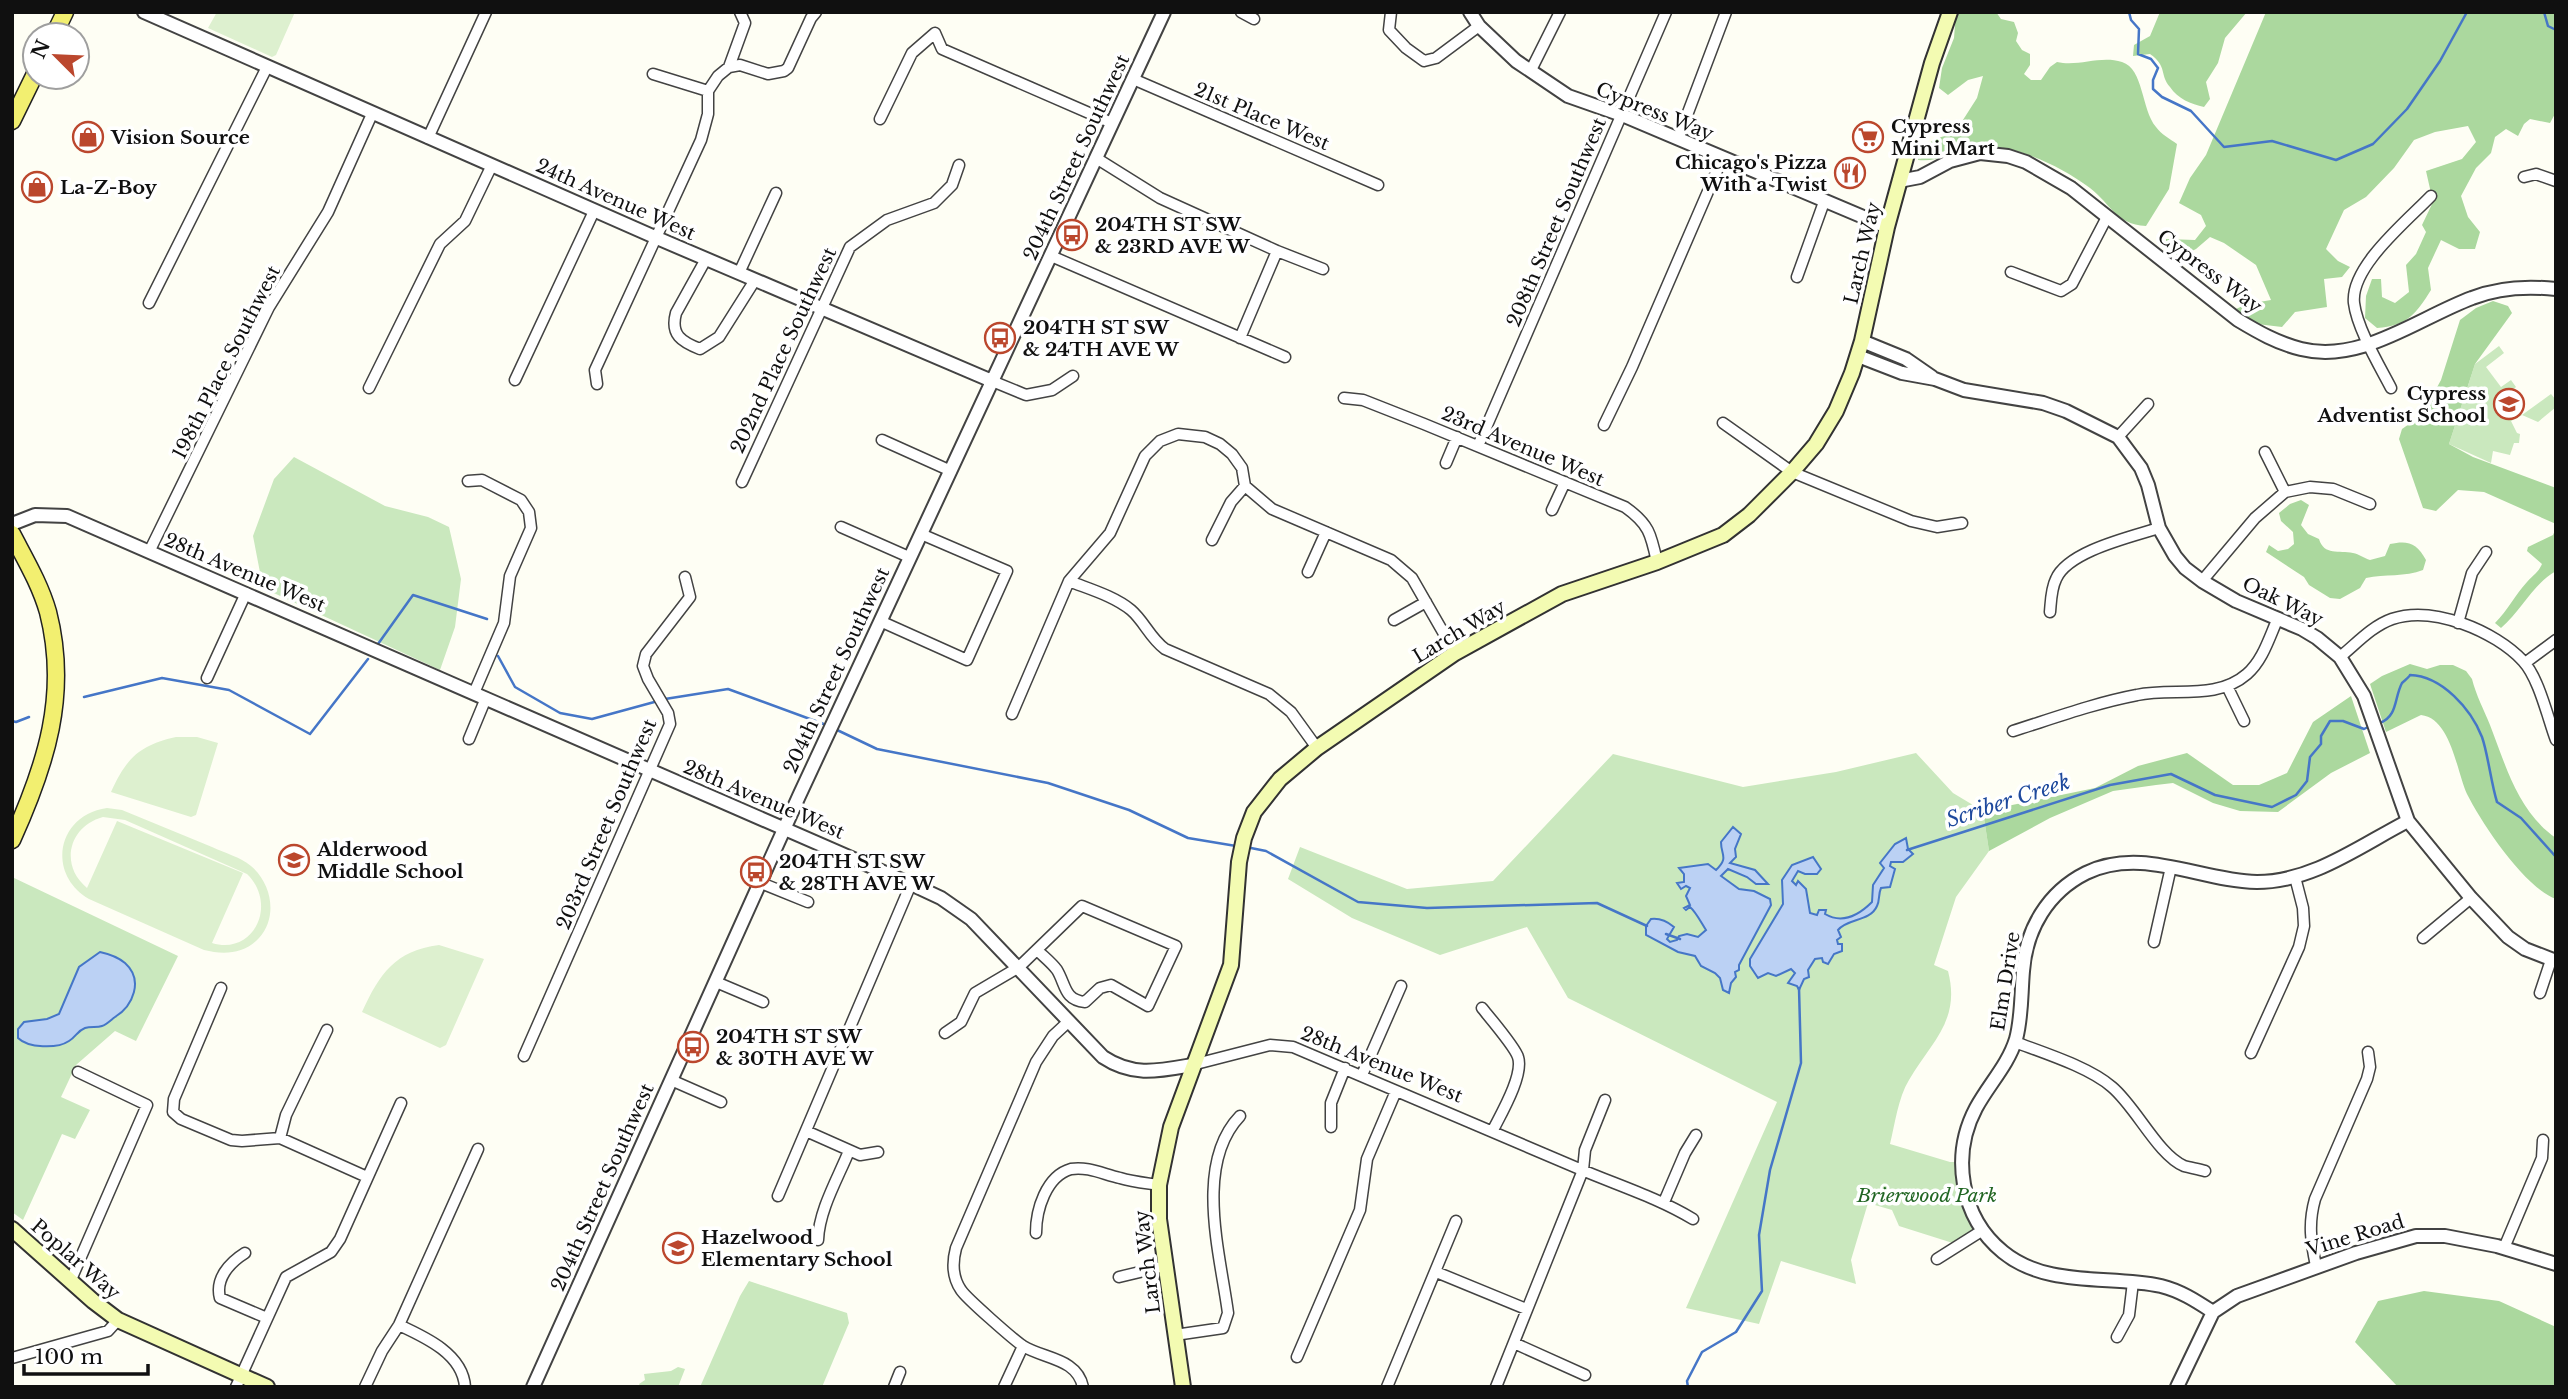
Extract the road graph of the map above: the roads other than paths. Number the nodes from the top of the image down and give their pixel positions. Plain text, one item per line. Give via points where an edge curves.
1 (144, 12) edge
2 (486, 12) edge
3 (740, 12) edge
4 (816, 12) edge
5 (1241, 12) edge
6 (1391, 12) edge
7 (1469, 12) edge
8 (1560, 12) edge
9 (1666, 12) edge
10 (1726, 12) edge
11 (1950, 12) edge
12 (1161, 13) edge
13 (1254, 19) dead end
14 (1479, 26) junction
15 (267, 67) junction
16 (729, 67) junction
17 (1531, 70) junction
18 (653, 74) dead end
19 (1133, 79) junction
20 (27, 91) edge
21 (708, 91) junction
22 (372, 114) junction
23 (1622, 115) junction
24 (880, 119) dead end
25 (12, 121) edge
26 (1112, 123) junction
27 (428, 138) junction
28 (1678, 139) junction
29 (1096, 158) junction
30 (1722, 159) junction
31 (492, 165) junction
32 (959, 165) dead end
33 (2524, 177) dead end
34 (1899, 181) junction
35 (2556, 181) edge
36 (1378, 185) dead end
37 (776, 193) dead end
38 (2431, 196) dead end
39 (1824, 202) junction
40 (594, 211) junction
41 (2107, 217) junction
42 (1886, 227) junction
43 (657, 239) junction
44 (1277, 251) junction
45 (1051, 256) junction
46 (706, 260) junction
47 (1323, 269) dead end
48 (2011, 272) dead end
49 (739, 273) junction
50 (1797, 277) dead end
51 (755, 280) junction
52 (2555, 287) edge
53 (149, 303) dead end
54 (821, 308) junction
55 (1240, 338) junction
56 (1862, 341) junction
57 (2369, 345) junction
58 (1858, 356) junction
59 (1285, 357) dead end
60 (1073, 376) dead end
61 (1935, 379) junction
62 (515, 380) dead end
63 (992, 381) junction
64 (597, 384) dead end
65 (369, 388) dead end
66 (2391, 388) dead end
67 (1344, 398) dead end
68 (2148, 404) dead end
69 (1723, 423) dead end
70 (1604, 425) dead end
71 (1457, 437) junction
72 (2118, 437) junction
73 (883, 440) dead end
74 (1478, 446) junction
75 (2265, 452) dead end
76 (1446, 463) dead end
77 (951, 471) junction
78 (1792, 472) junction
79 (468, 481) dead end
80 (742, 482) dead end
81 (1566, 482) junction
82 (1245, 486) junction
83 (2285, 492) junction
84 (2370, 504) dead end
85 (1552, 510) dead end
86 (1962, 523) dead end
87 (12, 524) edge
88 (841, 527) dead end
89 (2159, 528) junction
90 (1326, 532) junction
91 (12, 534) edge
92 (920, 534) junction
93 (1212, 540) dead end
94 (149, 552) junction
95 (2486, 552) dead end
96 (909, 557) junction
97 (1657, 562) junction
98 (1308, 572) dead end
99 (685, 577) dead end
100 (1069, 581) junction
101 (2202, 581) junction
102 (246, 593) junction
103 (1426, 602) junction
104 (2050, 612) dead end
105 (2278, 618) junction
106 (1394, 620) dead end
107 (880, 621) junction
108 (2458, 623) junction
109 (2556, 640) edge
110 (1455, 653) junction
111 (2340, 657) junction
112 (2525, 663) junction
113 (207, 678) dead end
114 (2227, 686) junction
115 (480, 695) junction
116 (1012, 714) dead end
117 (2244, 721) dead end
118 (2013, 730) dead end
119 (469, 739) dead end
120 (2556, 740) edge
121 (1317, 748) junction
122 (651, 772) junction
123 (2408, 821) junction
124 (784, 828) junction
125 (12, 840) edge
126 (2171, 867) junction
127 (2295, 877) junction
128 (761, 883) junction
129 (911, 884) junction
130 (2471, 898) junction
131 (808, 902) dead end
132 (2423, 938) dead end
133 (2154, 942) dead end
134 (1037, 950) junction
135 (2553, 960) edge
136 (1018, 967) junction
137 (716, 982) junction
138 (1401, 986) dead end
139 (221, 988) dead end
140 (2540, 993) dead end
141 (763, 1002) dead end
142 (1482, 1008) dead end
143 (1068, 1022) junction
144 (327, 1030) dead end
145 (945, 1033) dead end
146 (2015, 1042) junction
147 (2368, 1052) dead end
148 (2251, 1053) dead end
149 (524, 1056) dead end
150 (1192, 1065) junction
151 (1345, 1068) junction
152 (78, 1072) dead end
153 (1362, 1076) junction
154 (671, 1080) junction
155 (1396, 1091) junction
156 (1605, 1100) dead end
157 (401, 1102) dead end
158 (721, 1102) dead end
159 (1240, 1116) dead end
160 (1331, 1127) dead end
161 (1493, 1130) junction
162 (806, 1131) junction
163 (1696, 1135) dead end
164 (280, 1138) junction
165 (2543, 1140) dead end
166 (478, 1149) dead end
167 (849, 1150) junction
168 (878, 1152) dead end
169 (1583, 1170) junction
170 (2205, 1171) dead end
171 (367, 1177) junction
172 (1159, 1185) junction
173 (778, 1196) dead end
174 (1664, 1202) junction
175 (1693, 1220) dead end
176 (1456, 1221) dead end
177 (12, 1229) edge
178 (1983, 1230) junction
179 (1036, 1233) dead end
180 (818, 1240) dead end
181 (2504, 1248) junction
182 (244, 1253) dead end
183 (1937, 1259) dead end
184 (2556, 1264) edge
185 (1165, 1266) junction
186 (2316, 1266) junction
187 (1436, 1272) junction
188 (1119, 1277) dead end
189 (70, 1282) junction
190 (2133, 1282) junction
191 (1526, 1308) junction
192 (2213, 1312) junction
193 (267, 1318) junction
194 (118, 1320) junction
195 (399, 1325) junction
196 (1175, 1335) junction
197 (2117, 1337) dead end
198 (1514, 1343) junction
199 (1023, 1346) junction
200 (12, 1357) edge
201 (1297, 1357) dead end
202 (900, 1372) dead end
203 (1584, 1375) dead end
204 (238, 1381) edge
205 (267, 1387) edge
206 (365, 1387) edge
207 (465, 1387) edge
208 (533, 1387) edge
209 (894, 1387) edge
210 (1004, 1387) edge
211 (1083, 1387) edge
212 (1183, 1387) edge
213 (1387, 1387) edge
214 (1496, 1387) edge
215 (2177, 1387) edge

1 - 15 street, 24th Avenue West
2 - 27 street
3 - 16 street via 744,23
4 - 16 street via 784,71 768,74 740,65
5 - 13 street
6 - 14 street via 1389,30 1424,61 1436,58
7 - 14 street, Cypress Way
8 - 17 street
9 - 23 street, 208th Street Southwest
10 - 28 street
11 - 34 main road, Larch Way
12 - 19 street, 204th Street Southwest
14 - 17 street, Cypress Way
15 - 22 street, 24th Avenue West
15 - 53 street
16 - 21 street
17 - 23 street, Cypress Way via 1568,96
18 - 21 street
19 - 26 street, 204th Street Southwest
19 - 36 street, 21st Place West
20 - 25 main road
21 - 43 street via 701,140
22 - 27 street, 24th Avenue West
22 - 94 street, 198th Place Southwest via 328,212 269,307
23 - 28 street, Cypress Way
23 - 74 street, 208th Street Southwest
24 - 26 street via 912,53 935,33 942,49
26 - 29 street, 204th Street Southwest
27 - 31 street, 24th Avenue West
28 - 30 street, Cypress Way
29 - 44 street via 1160,198
29 - 45 street, 204th Street Southwest
30 - 39 street, Cypress Way
30 - 70 street
31 - 40 street, 24th Avenue West
31 - 65 street via 466,221 440,244
32 - 54 street, 202nd Place Southwest via 951,185 934,203 887,220 850,247
33 - 35 street via 2536,174
34 - 41 street, Cypress Way via 1972,155 2008,156 2041,169
34 - 42 main road, Larch Way
37 - 49 street
38 - 57 street via 2366,264 2355,283 2354,304
39 - 42 street, Cypress Way
39 - 50 street
40 - 43 street, 24th Avenue West
40 - 62 street
41 - 48 street via 2066,289
41 - 57 street, Cypress Way via 2265,336 2303,350 2325,352
42 - 56 main road, Larch Way
43 - 46 street, 24th Avenue West
43 - 64 street via 594,370
44 - 47 street
44 - 55 street
45 - 55 street
45 - 63 street, 204th Street Southwest
46 - 49 street, 24th Avenue West
46 - 51 street via 676,313 677,335 685,343 701,349 719,337
49 - 51 street, 24th Avenue West
51 - 54 street, 24th Avenue West
52 - 57 street, Cypress Way via 2503,289 2472,297
54 - 63 street, 24th Avenue West
54 - 80 street, 202nd Place Southwest
55 - 59 street
56 - 58 main road, Larch Way
56 - 61 street via 1906,359
57 - 66 street
58 - 61 street via 1902,373
58 - 78 main road, Larch Way via 1836,411
60 - 63 street, 24th Avenue West via 1052,390 1026,395
61 - 72 street, Oak Way via 1978,394 2043,403
63 - 77 street, 204th Street Southwest
67 - 71 street, 23rd Avenue West via 1363,400
68 - 72 street
69 - 78 street
71 - 74 street, 23rd Avenue West
71 - 76 street
72 - 89 street, Oak Way via 2144,477
73 - 77 street
74 - 81 street, 23rd Avenue West
75 - 83 street
77 - 92 street, 204th Street Southwest
78 - 86 street via 1911,521 1937,527
78 - 97 main road, Larch Way via 1723,534
79 - 115 street via 482,480 521,500 531,528 510,576 504,622
81 - 85 street
81 - 97 street, 23rd Avenue West via 1635,514 1651,534
82 - 90 street via 1272,509
82 - 93 street via 1231,502
82 - 100 street via 1242,468 1220,444 1178,434 1160,441 1145,456 1110,533
83 - 84 street via 2333,489
83 - 101 street via 2255,518
87 - 94 street, 28th Avenue West via 35,515 67,516
88 - 96 street
89 - 101 street, Oak Way via 2175,556
89 - 104 street via 2065,566 2056,577
90 - 98 street
90 - 103 street via 1391,560 1412,578
91 - 125 main road via 47,611 55,716 38,780
92 - 96 street, 204th Street Southwest
92 - 107 street via 1007,572 967,660
94 - 102 street, 28th Avenue West
95 - 108 street via 2472,573
96 - 107 street, 204th Street Southwest
97 - 110 main road, Larch Way via 1562,594
99 - 122 street, 203rd Street Southwest via 690,597 646,654 643,666 671,719
100 - 116 street
100 - 121 street via 1133,612 1154,642 1165,649 1269,694 1291,712
101 - 105 street, Oak Way
102 - 113 street
102 - 115 street, 28th Avenue West
103 - 106 street
103 - 110 street
105 - 111 street, Oak Way via 2317,638
105 - 114 street via 2262,655 2246,674
107 - 124 street, 204th Street Southwest
108 - 111 street via 2418,615 2397,618 2376,627
108 - 112 street via 2488,633
109 - 112 street
110 - 121 main road, Larch Way
111 - 123 street, Oak Way via 2359,685
112 - 120 street
114 - 117 street
114 - 118 street via 2138,694
115 - 119 street
115 - 122 street, 28th Avenue West
121 - 150 main road, Larch Way via 1268,792 1254,812 1239,862 1231,965
122 - 124 street, 28th Avenue West
122 - 149 street, 203rd Street Southwest
123 - 127 street, Elm Drive
123 - 130 street, Oak Way
124 - 128 street, 204th Street Southwest
124 - 129 street, 28th Avenue West
126 - 127 street, Elm Drive via 2258,882
126 - 133 street
126 - 146 street, Elm Drive via 2129,862 2107,866 2076,879 2052,898 2029,939
127 - 148 street via 2303,908 2299,947
128 - 131 street
128 - 137 street, 204th Street Southwest
129 - 136 street, 28th Avenue West via 958,909
129 - 162 street
130 - 132 street
130 - 135 street, Oak Way via 2508,937
134 - 134 street via 1082,906 1176,946 1148,1006 1111,985 1100,988 1085,1002 1075,1001
134 - 136 street
135 - 140 street
136 - 143 street, 28th Avenue West
136 - 145 street via 975,993 961,1022
137 - 141 street
137 - 154 street, 204th Street Southwest
138 - 153 street
139 - 164 street via 174,1099 173,1112 231,1140
142 - 161 street via 1518,1057 1514,1086
143 - 150 street, 28th Avenue West via 1117,1066 1157,1071
143 - 199 street via 1035,1062 951,1266 961,1290
144 - 164 street via 286,1115
146 - 170 street via 2113,1087 2162,1149 2185,1166
146 - 178 street, Elm Drive via 1977,1106 1963,1147 1964,1186
147 - 186 street via 2367,1079 2310,1219
150 - 151 street, 28th Avenue West via 1269,1045 1293,1047
150 - 172 main road, Larch Way via 1171,1127
151 - 153 street, 28th Avenue West
151 - 160 street via 1331,1103
152 - 189 street via 147,1105
153 - 155 street, 28th Avenue West
154 - 158 street
154 - 208 street, 204th Street Southwest
155 - 161 street, 28th Avenue West
155 - 201 street via 1367,1159 1360,1210
156 - 169 street via 1584,1150
157 - 171 street
159 - 196 street via 1228,1129 1219,1154 1212,1195 1227,1321 1223,1328
161 - 169 street, 28th Avenue West
162 - 167 street
162 - 173 street
163 - 174 street
164 - 171 street
165 - 181 street via 2542,1158
166 - 195 street
167 - 168 street via 860,1155
167 - 180 street
169 - 174 street, 28th Avenue West
169 - 191 street
171 - 193 street via 331,1252 286,1277
172 - 179 street via 1095,1170 1070,1170 1049,1184 1036,1214
172 - 185 main road, Larch Way
174 - 175 street, 28th Avenue West
176 - 187 street
177 - 189 main road, Poplar Way
178 - 183 street
178 - 190 street, Elm Drive via 2003,1252 2029,1268 2063,1277
181 - 184 street, Vine Road
181 - 186 street, Vine Road via 2416,1236
182 - 193 street via 223,1276 220,1298
185 - 188 street
185 - 196 main road, Larch Way
186 - 192 street, Vine Road via 2236,1296
187 - 191 street
187 - 213 street
189 - 194 main road, Poplar Way
190 - 192 street, Elm Drive via 2175,1291
190 - 197 street via 2129,1315
191 - 198 street
192 - 215 street
193 - 204 street
194 - 200 street via 108,1331
194 - 204 main road, Poplar Way
195 - 206 street
195 - 207 street via 438,1344 461,1371
196 - 212 main road, Larch Way
198 - 203 street
198 - 214 street
199 - 210 street
199 - 211 street via 1068,1364 1082,1378
202 - 209 street
204 - 205 main road, Poplar Way

